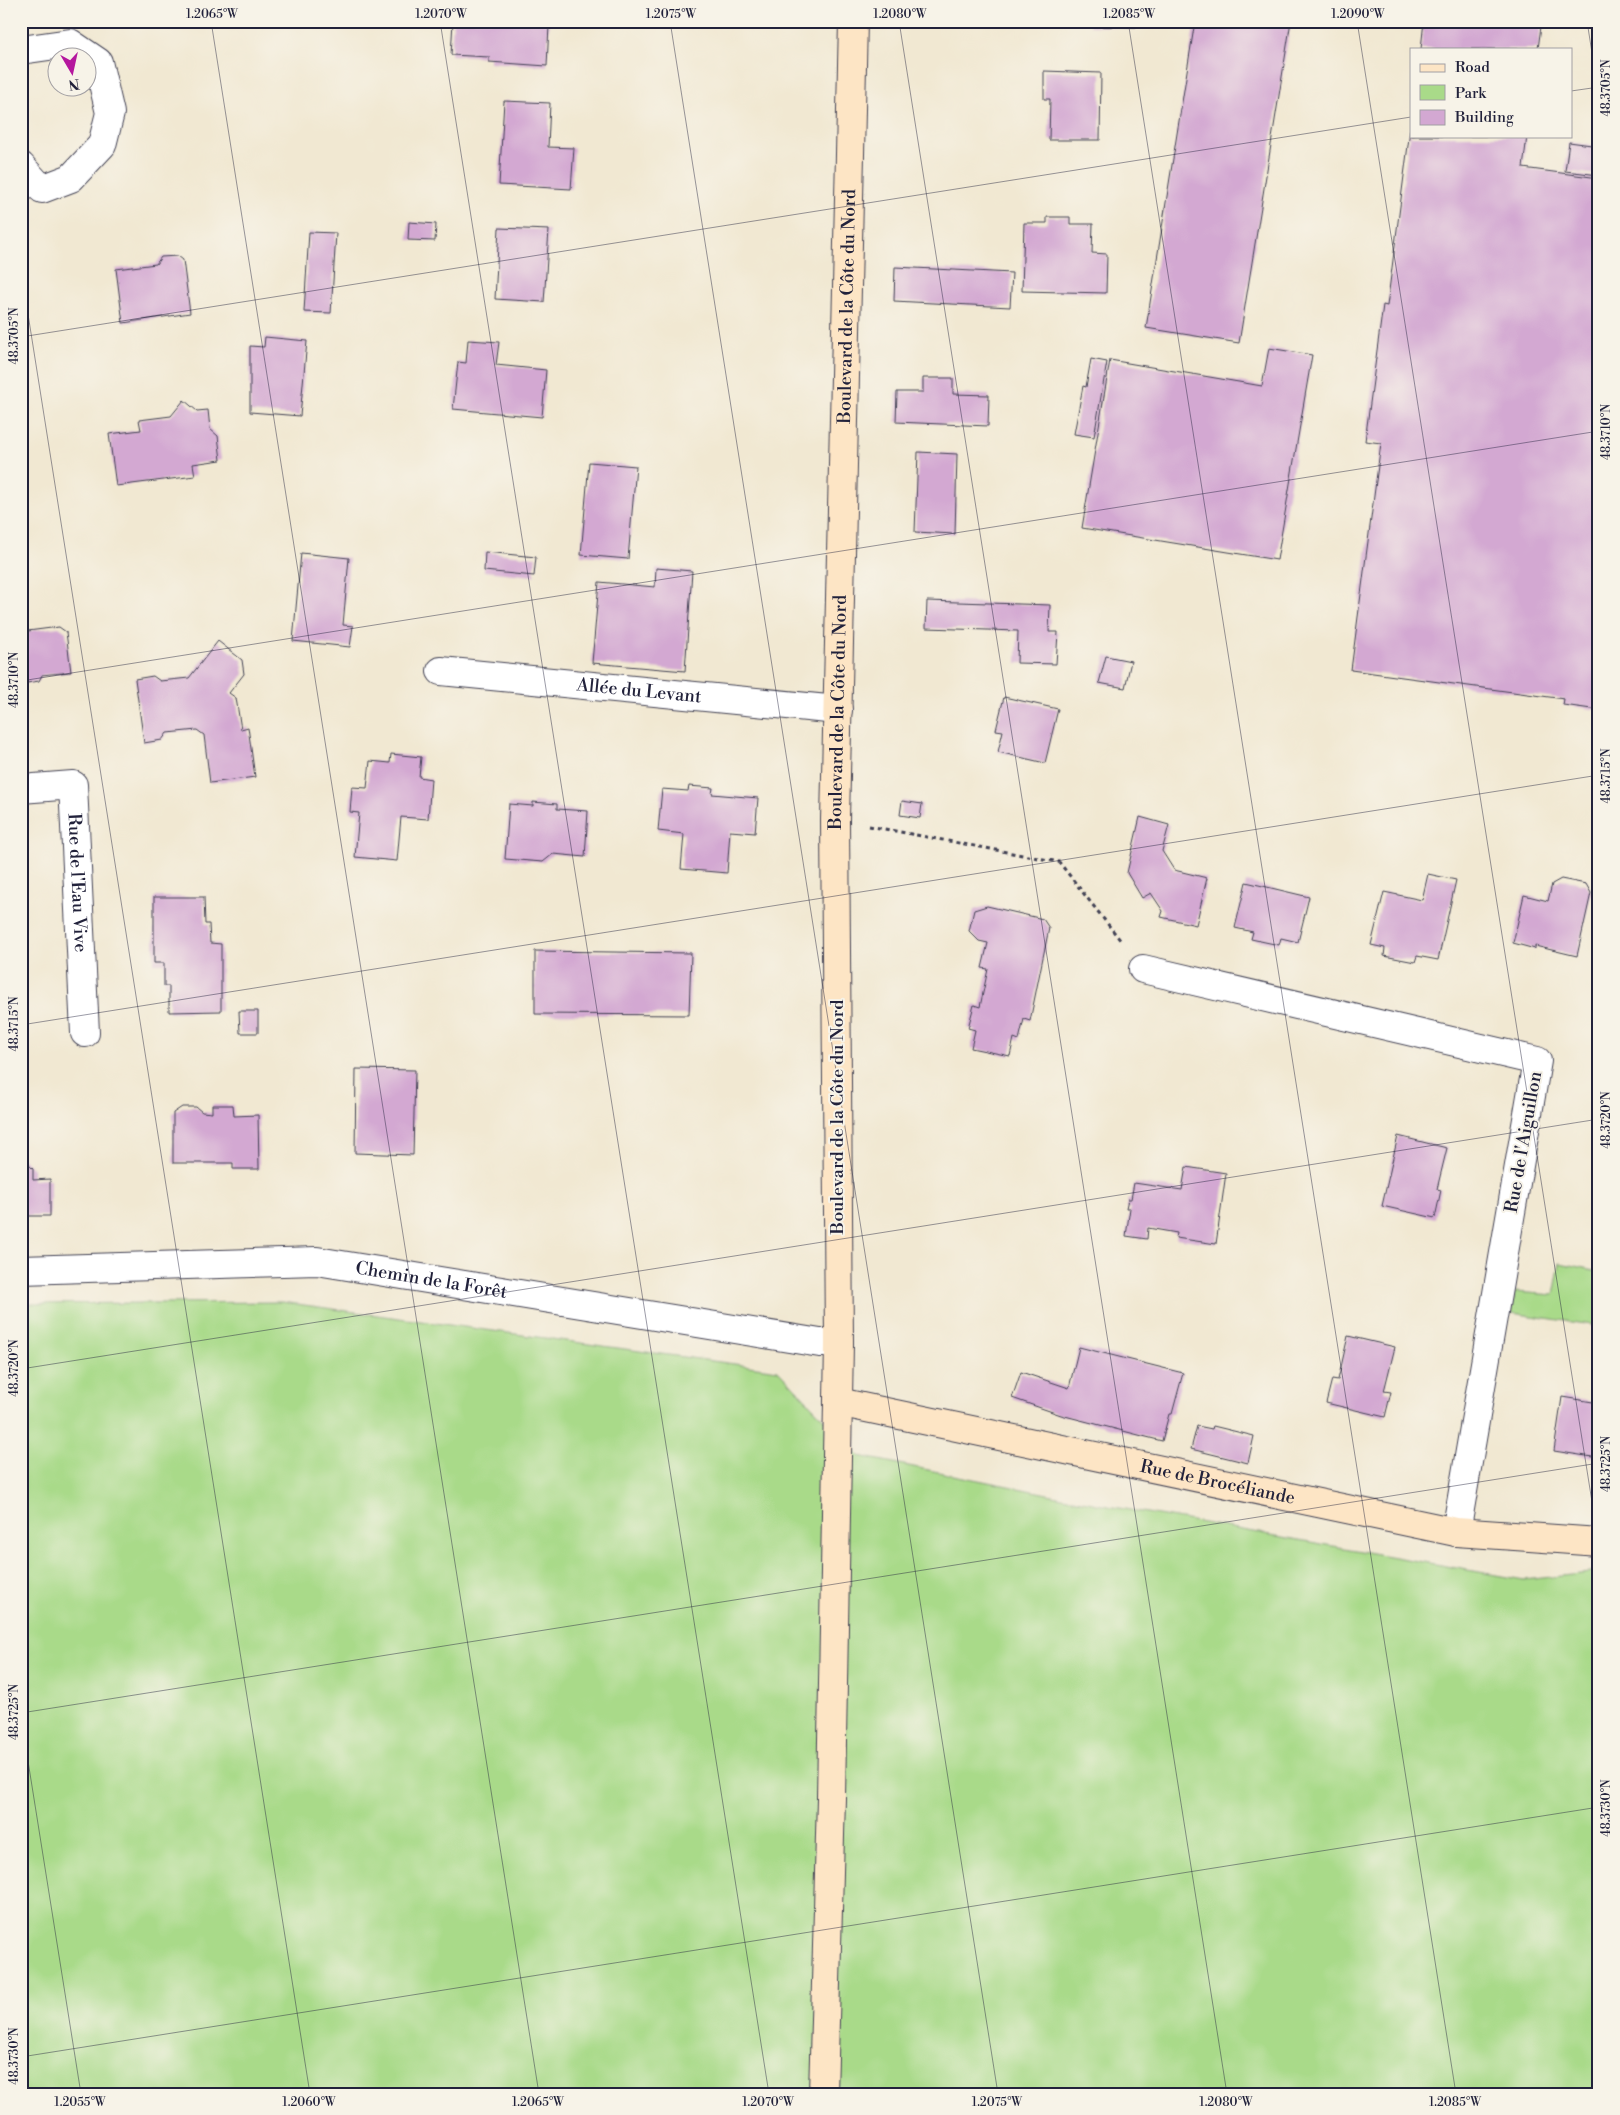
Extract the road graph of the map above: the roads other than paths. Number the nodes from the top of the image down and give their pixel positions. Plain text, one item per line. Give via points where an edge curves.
1 (853, 21) edge
2 (21, 50) edge
3 (21, 166) edge
4 (441, 672) dead end
5 (838, 710) junction
6 (21, 789) edge
7 (1143, 969) road end
8 (85, 1033) dead end
9 (21, 1270) edge
10 (838, 1343) junction
11 (838, 1402) junction
12 (1456, 1532) junction
13 (1599, 1542) edge
14 (823, 2094) edge

1 - 5 main road, Boulevard de la Côte du Nord
2 - 3 street via 70,43 98,62 110,113 102,145 71,178 42,189
4 - 5 street, Allée du Levant
5 - 10 main road, Boulevard de la Côte du Nord
6 - 8 street, Rue de l'Eau Vive via 73,786
7 - 12 street, Rue de l'Aiguillon via 1537,1062
9 - 10 street, Chemin de la Forêt via 317,1262
10 - 11 main road, Boulevard de la Côte du Nord
11 - 12 main road, Rue de Brocéliande
11 - 14 main road, Boulevard de la Côte du Nord
12 - 13 main road, Rue de Brocéliande

